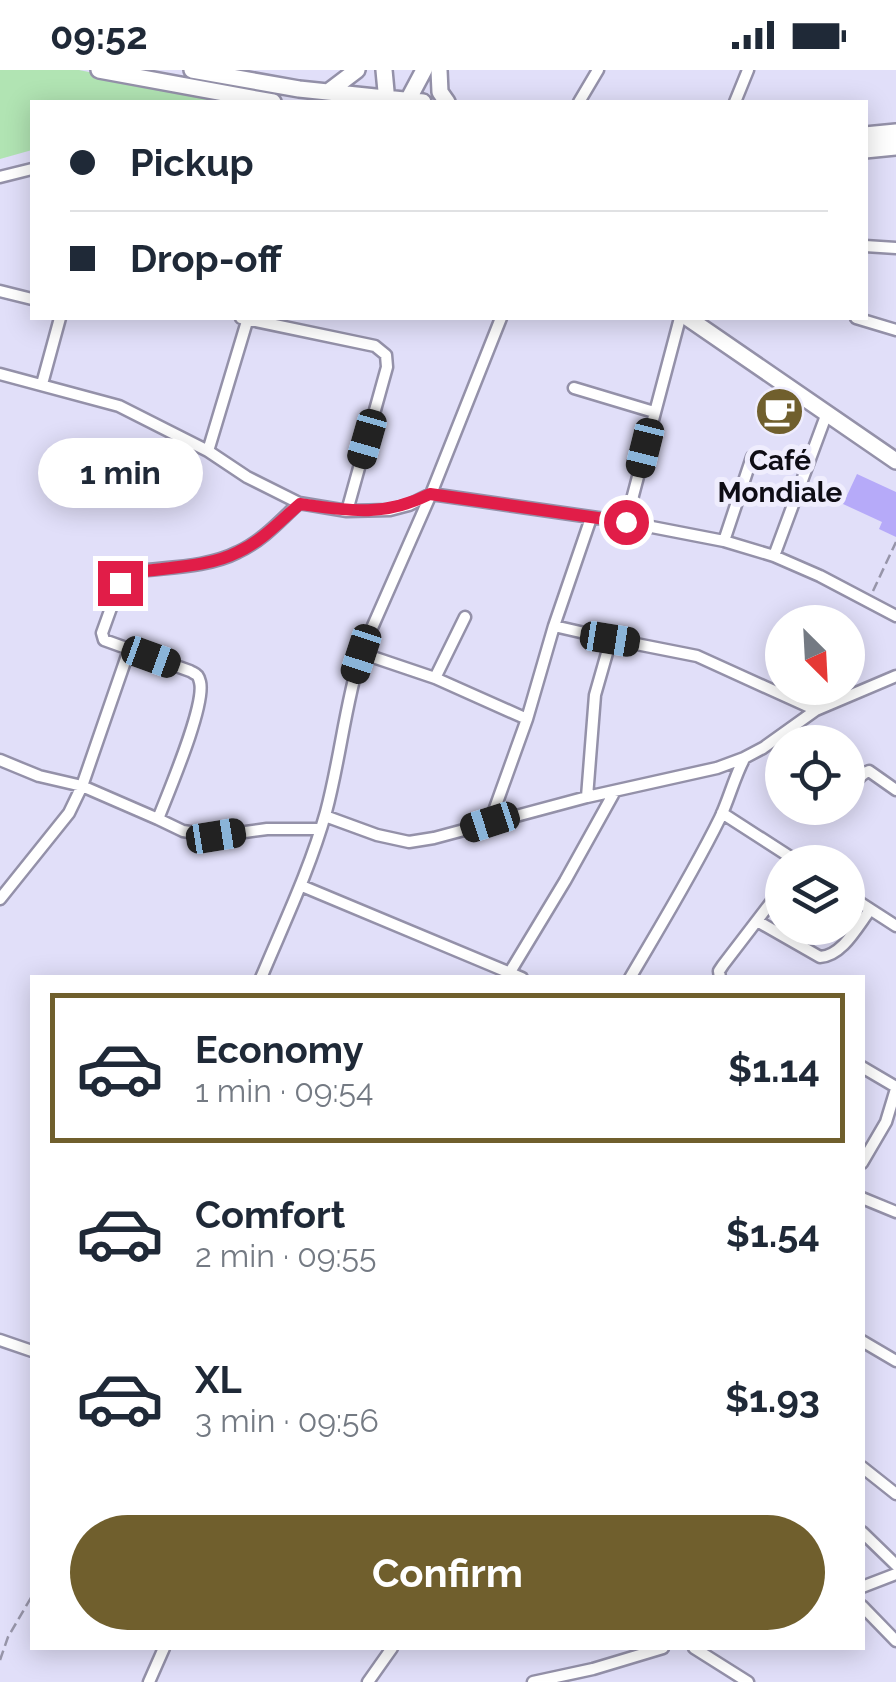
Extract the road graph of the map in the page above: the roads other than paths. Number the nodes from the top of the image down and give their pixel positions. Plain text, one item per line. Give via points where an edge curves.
1 (99, 70) edge
2 (192, 70) edge
3 (357, 70) edge
4 (384, 70) edge
5 (424, 70) edge
6 (439, 70) edge
7 (598, 70) edge
8 (748, 70) edge
9 (300, 89) junction
10 (328, 92) junction
11 (261, 100) edge
12 (276, 100) edge
13 (386, 100) edge
14 (414, 100) edge
15 (446, 100) edge
16 (580, 100) edge
17 (736, 100) edge
18 (896, 132) edge
19 (868, 135) edge
20 (896, 147) edge
21 (868, 150) edge
22 (30, 169) edge
23 (0, 177) edge
24 (868, 246) edge
25 (896, 248) edge
26 (0, 291) edge
27 (30, 298) edge
28 (59, 320) edge
29 (245, 320) edge
30 (255, 320) edge
31 (499, 320) edge
32 (679, 320) edge
33 (691, 320) edge
34 (863, 320) edge
35 (896, 330) edge
36 (0, 374) edge
37 (42, 384) junction
38 (574, 388) dead end
39 (654, 412) junction
40 (827, 413) junction
41 (208, 450) junction
42 (752, 458) dead end
43 (896, 461) edge
44 (430, 494) junction
45 (300, 504) junction
46 (347, 510) junction
47 (591, 518) junction
48 (626, 522) junction
49 (724, 542) junction
50 (774, 556) junction
51 (896, 616) edge
52 (465, 617) dead end
53 (554, 626) junction
54 (610, 639) junction
55 (129, 650) junction
56 (361, 654) junction
57 (896, 676) edge
58 (435, 678) junction
59 (816, 710) junction
60 (527, 719) junction
61 (798, 725) edge
62 (765, 748) edge
63 (744, 758) junction
64 (0, 760) edge
65 (865, 773) edge
66 (82, 786) junction
67 (896, 790) edge
68 (615, 791) junction
69 (587, 797) junction
70 (722, 813) junction
71 (325, 816) junction
72 (158, 818) junction
73 (490, 822) junction
74 (320, 829) junction
75 (772, 845) edge
76 (302, 886) junction
77 (0, 900) edge
78 (865, 907) edge
79 (765, 910) edge
80 (870, 910) junction
81 (757, 921) junction
82 (896, 926) edge
83 (262, 975) edge
84 (516, 975) edge
85 (632, 975) edge
86 (720, 975) edge
87 (865, 1069) edge
88 (896, 1088) edge
89 (891, 1125) edge
90 (865, 1159) edge
91 (865, 1199) edge
92 (896, 1212) edge
93 (0, 1340) edge
94 (865, 1343) edge
95 (30, 1351) edge
96 (896, 1361) edge
97 (865, 1469) edge
98 (896, 1494) edge
99 (865, 1535) edge
100 (896, 1565) edge
101 (896, 1574) edge
102 (865, 1586) edge
103 (865, 1609) edge
104 (896, 1642) edge
105 (163, 1650) edge
106 (391, 1650) edge
107 (656, 1650) edge
108 (703, 1650) edge
109 (728, 1670) junction
110 (149, 1682) edge
111 (368, 1682) edge
112 (534, 1682) edge
113 (719, 1682) edge
114 (748, 1682) edge

1 - 11 street
2 - 9 street
3 - 10 street
4 - 13 street
5 - 14 street
6 - 15 street
7 - 16 street
8 - 17 street
9 - 10 street
9 - 12 street
10 - 13 street
18 - 19 street
20 - 21 street
22 - 23 street
24 - 25 street
26 - 27 street
28 - 37 street
29 - 41 street
30 - 46 street via 374,346 386,355
31 - 44 street
32 - 39 street
33 - 40 street
34 - 35 street
36 - 37 street
37 - 41 street via 119,406
38 - 39 street
39 - 48 street
40 - 43 street
40 - 50 street
41 - 45 street
42 - 49 street
44 - 46 street via 390,510
44 - 47 street
44 - 56 street
45 - 46 street
45 - 55 street via 235,554 123,578 102,637
47 - 48 street
47 - 53 street
48 - 49 street
49 - 50 street
50 - 51 street
52 - 58 street
53 - 54 street
53 - 60 street
54 - 59 street via 697,656
54 - 69 street via 595,695
55 - 66 street
55 - 72 street via 190,671 201,684
56 - 58 street
56 - 71 street
57 - 59 street
58 - 60 street
59 - 61 street
60 - 73 street
62 - 63 street
63 - 68 street
63 - 70 street
64 - 66 street
65 - 67 street
66 - 72 street
66 - 77 street via 69,813
68 - 69 street
68 - 84 street
69 - 73 street
70 - 75 street
70 - 85 street
71 - 73 street via 409,842
71 - 74 street
72 - 74 street via 199,835
74 - 76 street
76 - 83 street
76 - 84 street
78 - 80 street
79 - 81 street
80 - 81 street via 826,958
80 - 82 street
81 - 86 street
87 - 88 street
88 - 89 street
89 - 90 street
91 - 92 street
93 - 95 street
94 - 96 street
97 - 98 street
99 - 100 street
101 - 102 street
103 - 104 street
105 - 110 street
106 - 111 street
107 - 112 street
108 - 109 street
109 - 113 street
109 - 114 street

